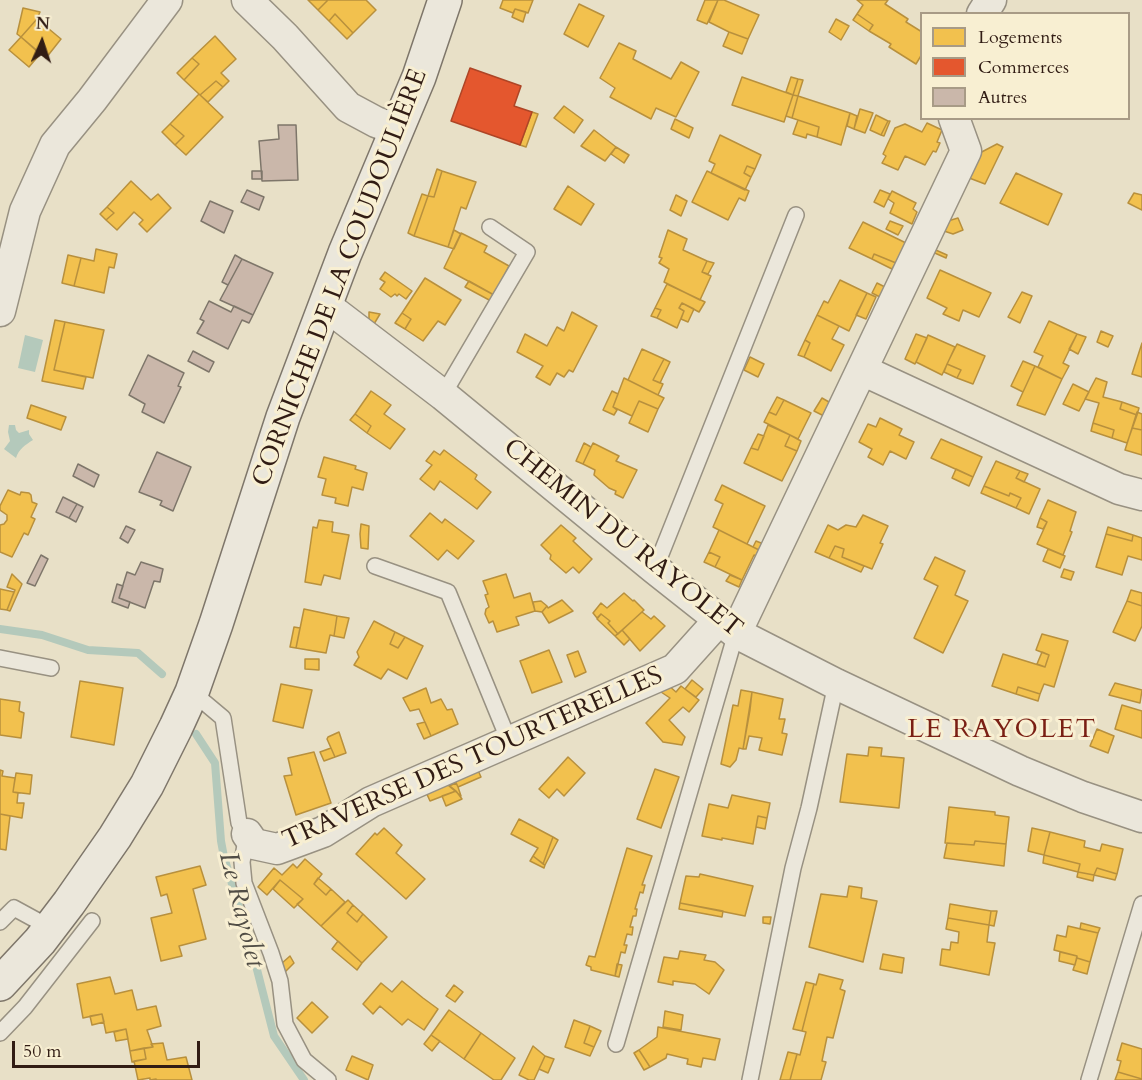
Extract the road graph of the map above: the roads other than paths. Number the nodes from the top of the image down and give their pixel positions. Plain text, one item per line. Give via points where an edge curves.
1 (167, 0) edge
2 (247, 0) edge
3 (446, 0) edge
4 (955, 120) edge
5 (397, 130) junction
6 (796, 214) dead end
7 (490, 227) dead end
8 (325, 305) junction
9 (0, 311) edge
10 (862, 370) junction
11 (443, 395) junction
12 (1142, 495) edge
13 (375, 566) dead end
14 (655, 569) junction
15 (727, 627) junction
16 (0, 658) edge
17 (51, 668) dead end
18 (836, 684) junction
19 (192, 692) junction
20 (509, 741) junction
21 (1142, 817) edge
22 (247, 834) junction
23 (1142, 904) edge
24 (36, 920) dead end
25 (92, 921) dead end
26 (0, 922) edge
27 (0, 984) edge
28 (0, 1033) edge
29 (616, 1044) dead end
30 (328, 1080) edge
31 (750, 1080) edge
32 (1089, 1080) edge

1 - 9 street via 55,145 25,211
2 - 5 street via 348,107
3 - 5 main road, CORNICHE DE LA COUDOULIÈRE
4 - 10 street, TRAVERSE DES TOURTERELLES via 966,151
5 - 8 main road, CORNICHE DE LA COUDOULIÈRE
6 - 14 lane
7 - 11 lane via 527,252
8 - 11 street, CHEMIN DU RAYOLET
8 - 19 main road, CORNICHE DE LA COUDOULIÈRE via 283,417
10 - 12 street via 1119,489
10 - 15 street, TRAVERSE DES TOURTERELLES
11 - 14 street, CHEMIN DU RAYOLET
13 - 20 lane via 448,592
14 - 15 street, CHEMIN DU RAYOLET
15 - 18 street, CHEMIN DU RAYOLET
15 - 20 street, TRAVERSE DES TOURTERELLES via 675,669
15 - 29 lane
16 - 17 lane
18 - 21 street, CHEMIN DU RAYOLET via 1020,771
18 - 31 lane
19 - 22 lane via 223,718 239,823
19 - 27 main road, CORNICHE DE LA COUDOULIÈRE via 147,785 115,837 40,941
20 - 22 street, TRAVERSE DES TOURTERELLES via 370,802 323,832 277,849 254,844
22 - 30 lane via 242,862 244,883 280,981 285,1024 304,1060
23 - 32 lane
24 - 26 lane via 14,908
25 - 28 lane

